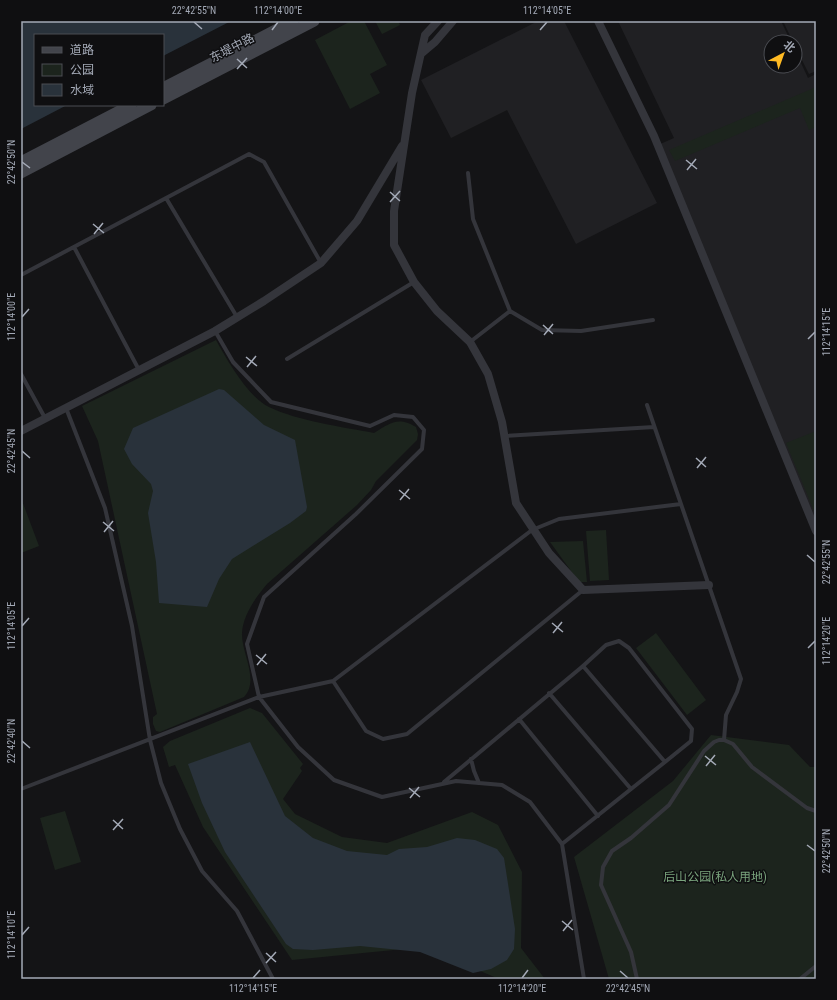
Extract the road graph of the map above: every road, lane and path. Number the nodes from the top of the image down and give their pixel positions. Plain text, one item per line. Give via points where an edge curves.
1 (293, 21) edge
2 (314, 21) edge
3 (438, 21) edge
4 (454, 21) edge
5 (598, 21) edge
6 (422, 53) junction
7 (164, 87) edge
8 (164, 98) edge
9 (129, 106) edge
10 (149, 106) edge
11 (404, 142) junction
12 (21, 162) edge
13 (21, 172) edge
14 (468, 173) dead end
15 (166, 198) junction
16 (74, 247) junction
17 (321, 263) junction
18 (21, 275) edge
19 (414, 282) junction
20 (510, 311) junction
21 (237, 317) junction
22 (653, 320) dead end
23 (215, 331) junction
24 (470, 342) junction
25 (287, 359) dead end
26 (139, 370) junction
27 (21, 374) edge
28 (647, 405) dead end
29 (66, 408) junction
30 (45, 419) junction
31 (654, 427) junction
32 (21, 431) edge
33 (505, 436) junction
34 (681, 504) junction
35 (532, 530) junction
36 (816, 531) edge
37 (708, 585) junction
38 (583, 590) junction
39 (582, 666) junction
40 (333, 681) junction
41 (550, 693) junction
42 (259, 697) junction
43 (519, 719) junction
44 (150, 740) junction
45 (724, 740) junction
46 (471, 759) junction
47 (665, 762) junction
48 (479, 783) junction
49 (442, 784) junction
50 (21, 789) edge
51 (632, 789) junction
52 (816, 811) edge
53 (598, 816) junction
54 (562, 844) junction
55 (816, 966) edge
56 (273, 979) edge
57 (584, 979) edge
58 (637, 979) edge
59 (800, 979) edge

1 - 7 main road, 东堤中路
2 - 8 main road, 东堤中路
3 - 6 street via 425,34
4 - 6 street
5 - 36 street via 654,136
6 - 11 street
9 - 12 main road
10 - 13 main road
11 - 17 street via 357,221
11 - 19 street via 394,211 394,245
14 - 20 lane via 473,219
15 - 16 lane
15 - 17 lane via 248,154 264,162
15 - 21 lane
16 - 18 lane
16 - 26 lane
17 - 21 street
19 - 24 street via 437,310
19 - 25 lane
20 - 22 lane via 542,330 581,331
20 - 24 lane
21 - 23 street
23 - 26 street
23 - 42 lane via 233,362 271,402 370,426 394,415 413,417 424,430 422,449 356,514 264,597 247,644
24 - 33 street via 488,374
26 - 29 street
27 - 30 lane
28 - 31 lane
29 - 30 street
29 - 44 lane via 105,508 132,626
30 - 32 street
31 - 33 lane
31 - 34 lane
33 - 35 street via 516,503
34 - 35 lane via 559,519
34 - 37 lane
35 - 38 street
35 - 40 lane
37 - 38 street
37 - 45 lane via 741,679 726,715
38 - 40 lane via 407,734 383,739 366,731
39 - 41 lane
39 - 47 lane
39 - 47 lane via 606,644 619,641 629,648 692,729 691,741
40 - 42 lane
41 - 43 lane
41 - 51 lane
42 - 44 lane
42 - 49 lane via 298,747 334,780 382,797
43 - 46 lane
43 - 53 lane
44 - 50 lane
44 - 56 lane via 161,783 180,829 202,871 237,911
45 - 52 lane via 733,744 752,766 807,808
45 - 58 lane via 714,742 704,751 669,805 612,851 602,867 601,885 631,952
46 - 48 lane
46 - 49 lane
47 - 51 lane
48 - 49 lane via 456,781
48 - 54 lane via 502,785 530,802
51 - 53 lane
53 - 54 lane
54 - 57 lane
55 - 59 lane

